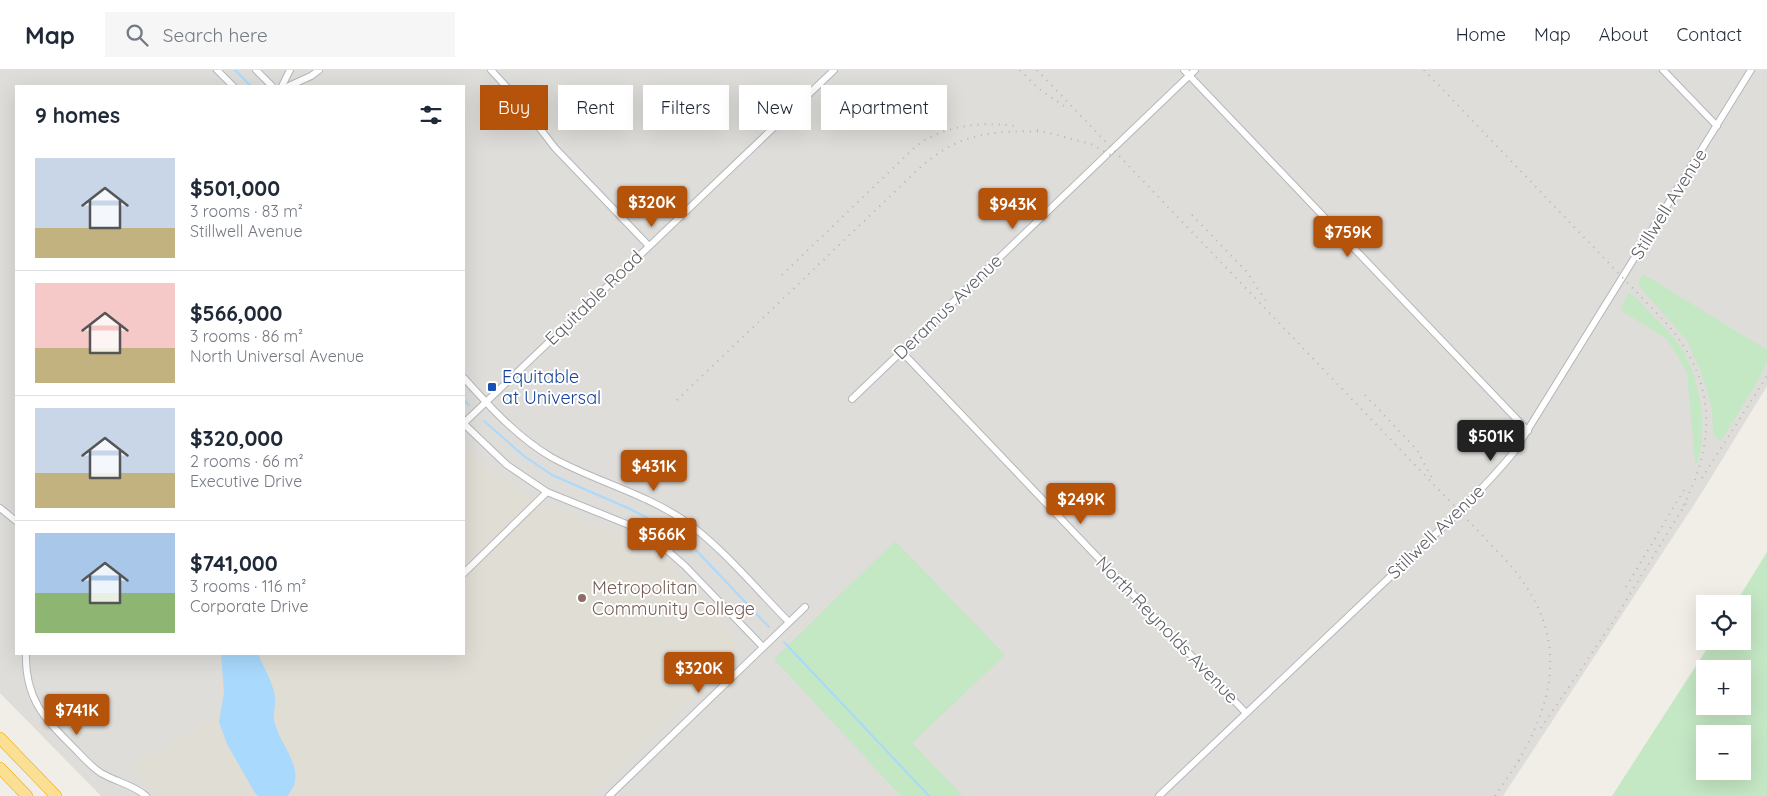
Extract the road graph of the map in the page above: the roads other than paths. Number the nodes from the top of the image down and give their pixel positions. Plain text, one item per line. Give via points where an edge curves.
1 (217, 70) edge
2 (256, 70) edge
3 (290, 70) edge
4 (319, 70) edge
5 (491, 70) edge
6 (834, 70) edge
7 (1184, 70) edge
8 (1196, 70) edge
9 (1663, 70) edge
10 (1751, 70) edge
11 (1189, 76) junction
12 (232, 85) edge
13 (271, 85) edge
14 (282, 85) edge
15 (291, 85) edge
16 (1717, 126) junction
17 (649, 246) junction
18 (902, 352) junction
19 (465, 379) edge
20 (852, 399) dead end
21 (486, 402) junction
22 (465, 422) edge
23 (465, 424) edge
24 (1528, 431) junction
25 (547, 492) junction
26 (0, 508) edge
27 (15, 520) edge
28 (465, 571) edge
29 (805, 607) dead end
30 (789, 622) junction
31 (763, 647) junction
32 (26, 655) edge
33 (1245, 712) junction
34 (0, 738) edge
35 (0, 768) edge
36 (27, 796) edge
37 (56, 796) edge
38 (146, 796) edge
39 (608, 796) edge
40 (1159, 796) edge

1 - 12 street
2 - 13 street
3 - 14 street
4 - 15 street
5 - 17 street via 555,148
6 - 17 street, Equitable Road
7 - 11 street
8 - 11 street, Deramus Avenue
9 - 16 street
10 - 16 street, Stillwell Avenue
11 - 18 street, Deramus Avenue
11 - 24 street
16 - 24 street, Stillwell Avenue
17 - 21 street, Equitable Road
18 - 20 street, Deramus Avenue
18 - 33 street, North Reynolds Avenue
19 - 21 street
21 - 22 street, Equitable Road
21 - 30 street via 519,434 550,456 660,506 685,521
23 - 25 street via 507,465
24 - 33 street, Stillwell Avenue via 1500,469 1459,511
25 - 28 street
25 - 31 street via 629,525 660,544 686,566
26 - 27 street
29 - 30 street
30 - 31 street
31 - 39 street
32 - 38 street via 29,688 46,718 102,774 128,783
33 - 40 street, Stillwell Avenue
34 - 37 highway
35 - 36 highway

